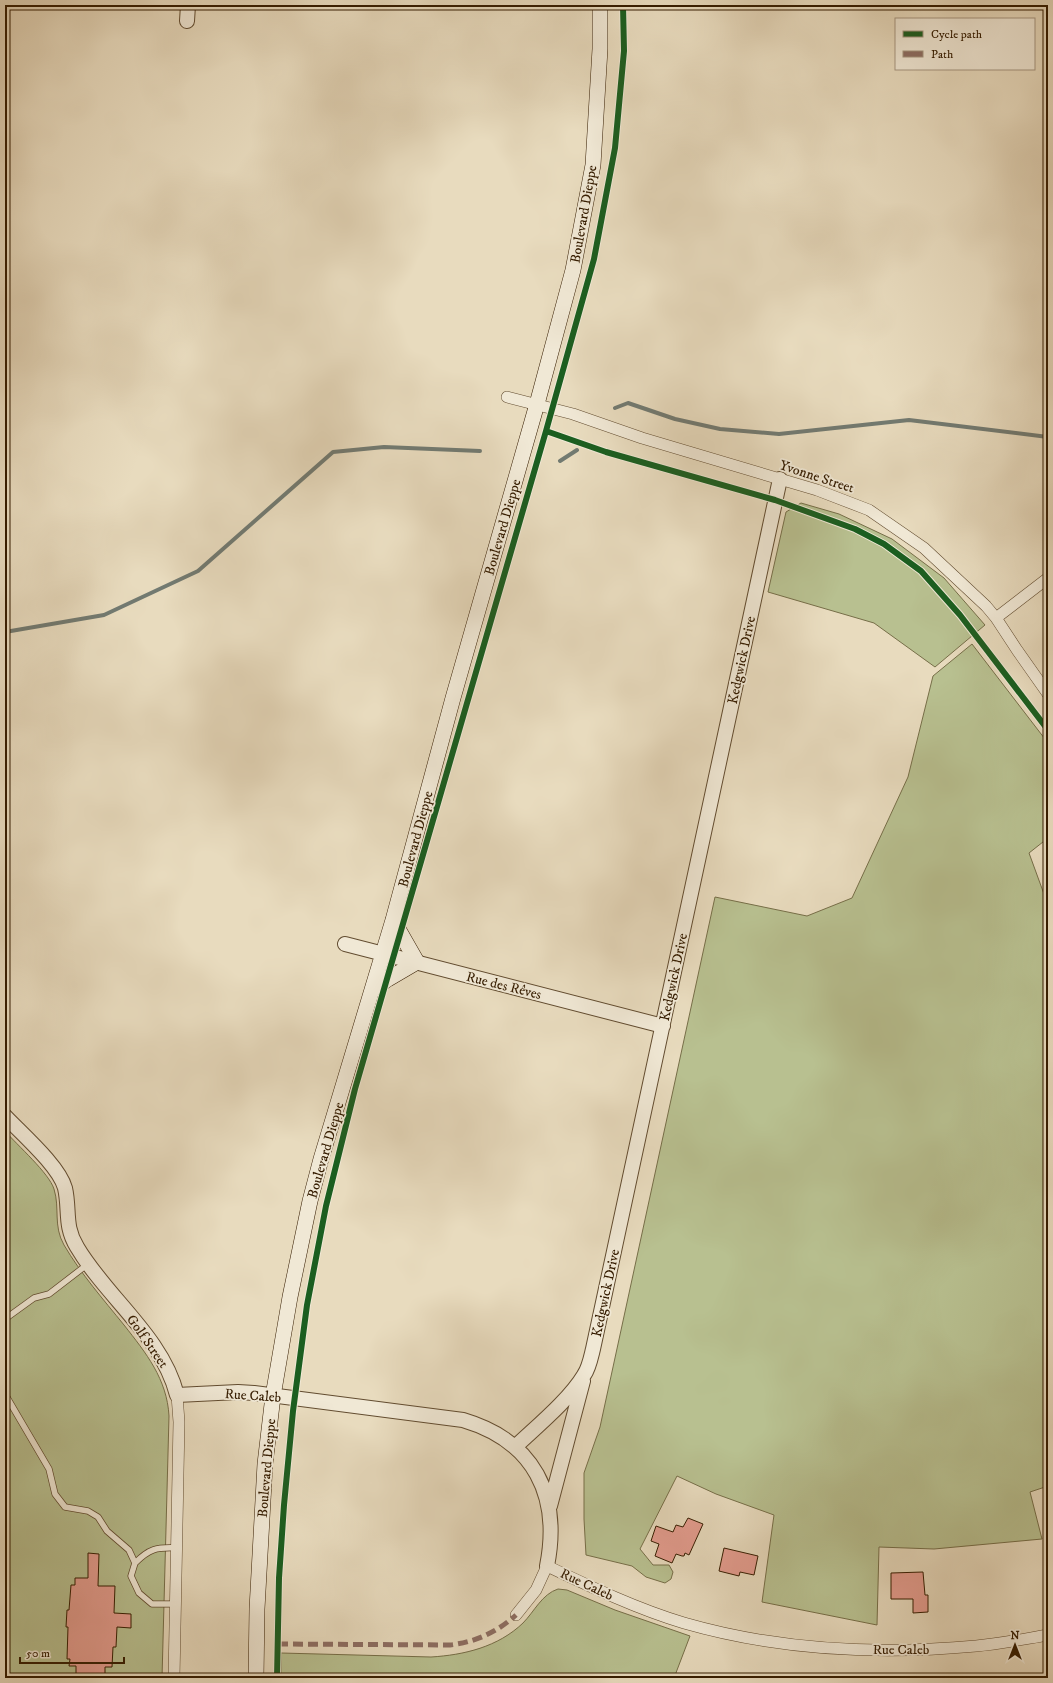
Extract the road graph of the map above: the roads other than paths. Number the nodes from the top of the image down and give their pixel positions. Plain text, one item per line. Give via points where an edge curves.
1 (188, 5) edge
2 (600, 5) edge
3 (187, 21) dead end
4 (507, 396) dead end
5 (538, 404) junction
6 (780, 479) junction
7 (1048, 578) edge
8 (996, 618) junction
9 (1048, 694) edge
10 (393, 920) junction
11 (346, 944) dead end
12 (382, 953) junction
13 (417, 962) junction
14 (372, 990) junction
15 (663, 1026) junction
16 (5, 1116) edge
17 (89, 1264) junction
18 (5, 1319) edge
19 (585, 1375) junction
20 (5, 1394) edge
21 (177, 1395) junction
22 (273, 1396) junction
23 (515, 1447) junction
24 (550, 1506) junction
25 (176, 1548) junction
26 (134, 1563) junction
27 (547, 1566) junction
28 (175, 1604) junction
29 (516, 1615) dead end
30 (1048, 1635) edge
31 (174, 1678) edge
32 (256, 1678) edge

1 - 3 street
2 - 5 main road, Boulevard Dieppe via 593,164 573,270
4 - 5 street, Yvonne Street
5 - 6 street, Yvonne Street
5 - 10 main road, Boulevard Dieppe via 453,698
6 - 8 street, Yvonne Street via 869,510 924,548
6 - 15 street, Kedgwick Drive
7 - 8 street
8 - 9 street, Yvonne Street
10 - 12 main road, Boulevard Dieppe
10 - 13 main road
11 - 12 street, Rue des Rêves
12 - 13 street, Rue des Rêves
12 - 14 main road, Boulevard Dieppe
13 - 14 main road
13 - 15 street, Rue des Rêves
14 - 22 main road, Boulevard Dieppe via 310,1201
15 - 19 street, Kedgwick Drive via 596,1337
16 - 17 street, Golf Street via 50,1163 59,1176 65,1188 71,1234
17 - 18 lane via 49,1294 34,1298
17 - 21 street, Golf Street via 154,1346 171,1376
19 - 23 street, Kedgwick Drive
19 - 24 street
20 - 26 lane via 49,1469 55,1494 65,1507 88,1511 98,1517 107,1531 129,1550
21 - 22 street, Rue Caleb via 238,1392
21 - 25 street, Golf Street via 179,1422
22 - 23 street, Rue Caleb via 463,1420 494,1432
22 - 32 main road, Boulevard Dieppe via 265,1464
23 - 24 street, Rue Caleb via 538,1476
24 - 27 street, Rue Caleb via 552,1538
25 - 26 lane via 160,1547 146,1552
25 - 28 street, Golf Street
26 - 28 lane via 131,1576 139,1592 152,1604
27 - 29 street via 536,1590
27 - 30 street, Rue Caleb via 629,1603 677,1620 776,1642 903,1650 978,1646
28 - 31 street, Golf Street

